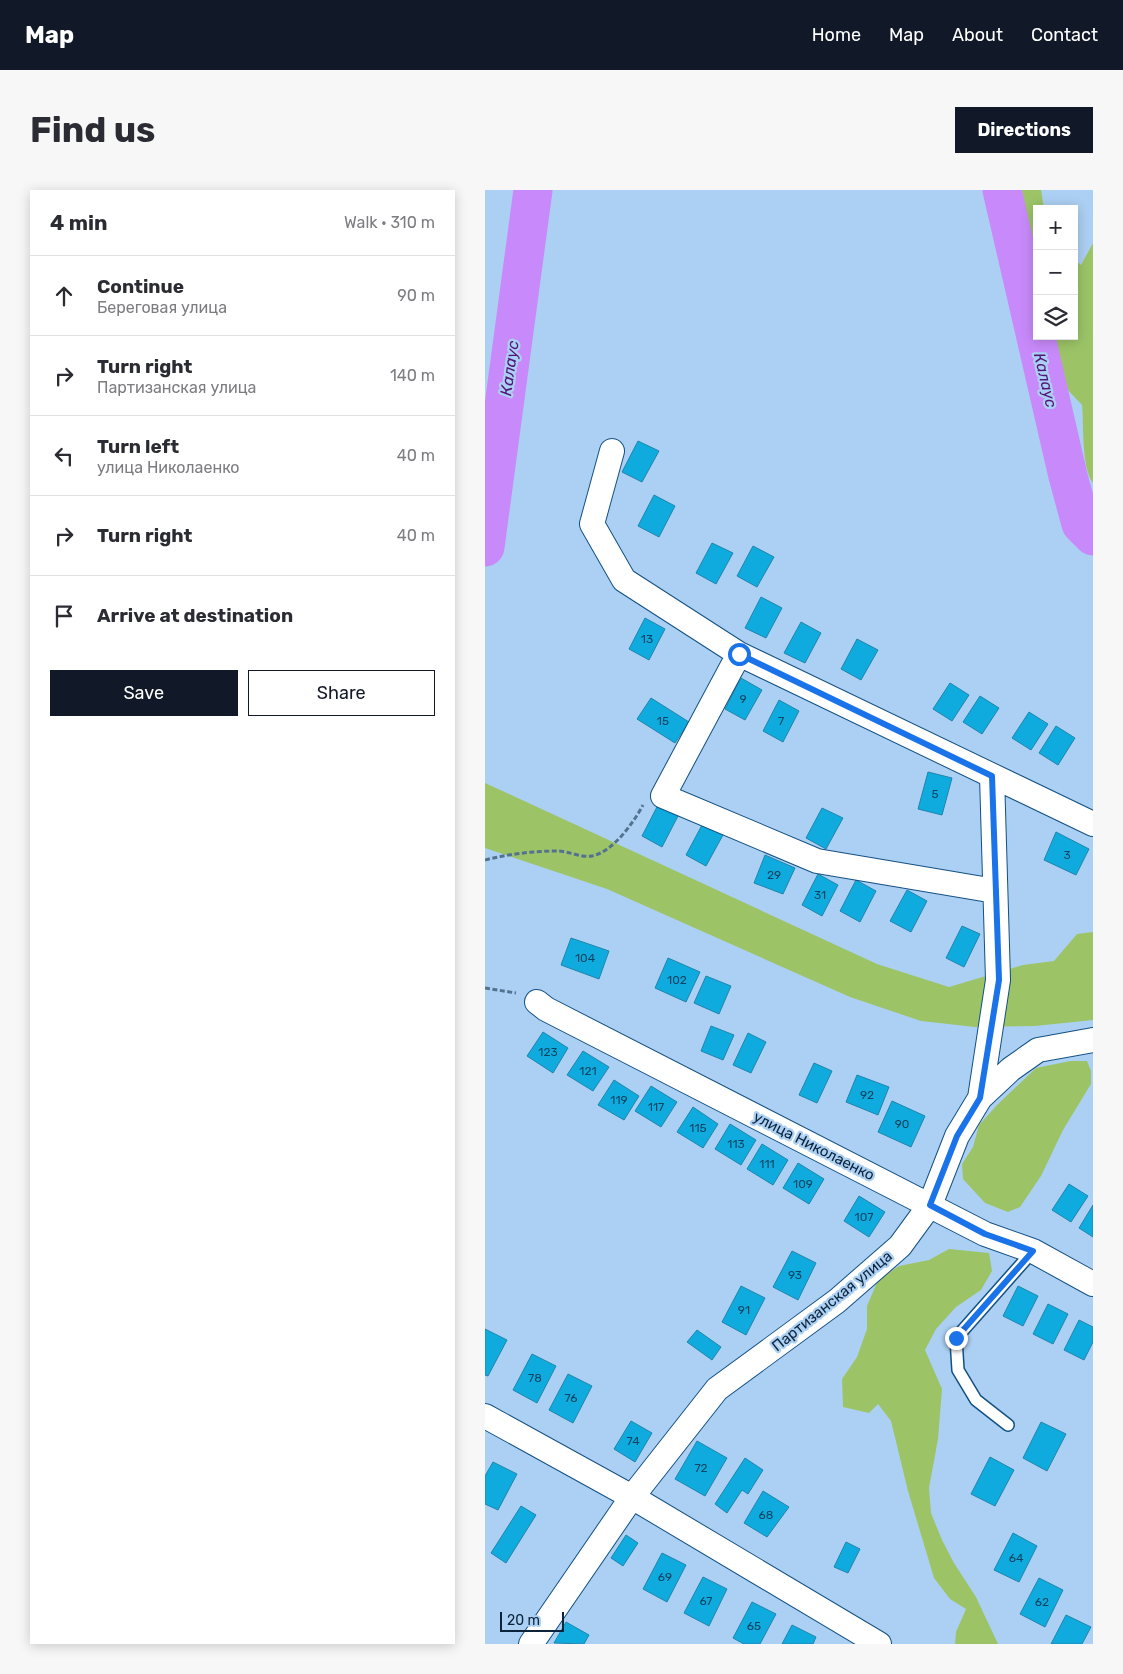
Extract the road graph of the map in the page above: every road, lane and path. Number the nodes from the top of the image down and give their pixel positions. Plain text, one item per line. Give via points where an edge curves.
1 (612, 451) dead end
2 (739, 654) junction
3 (992, 776) junction
4 (668, 788) junction
5 (1093, 824) edge
6 (485, 860) edge
7 (995, 891) junction
8 (485, 988) edge
9 (537, 1002) joint
10 (1093, 1040) edge
11 (980, 1098) junction
12 (930, 1205) junction
13 (1033, 1251) junction
14 (1093, 1284) edge
15 (485, 1416) edge
16 (1008, 1425) dead end
17 (632, 1497) junction
18 (531, 1644) edge
19 (879, 1644) edge

1 - 2 street via 592,524 623,580
2 - 3 street
2 - 4 street
3 - 5 street
3 - 7 street, Партизанская улица
4 - 6 path via 648,797 615,843 592,856 560,851 524,852
4 - 7 street via 663,796 817,860
7 - 11 street, Партизанская улица via 999,980
8 - 9 path via 517,994
9 - 12 street, улица Николаенко
10 - 11 street via 1038,1050 1011,1069
11 - 12 street, Партизанская улица via 957,1136
12 - 13 street, улица Николаенко via 985,1234
12 - 17 street, Партизанская улица via 900,1246 844,1294 717,1389
13 - 14 street, улица Николаенко
13 - 16 lane via 956,1338 959,1370 976,1400
15 - 17 street
17 - 18 street, Партизанская улица
17 - 19 street

